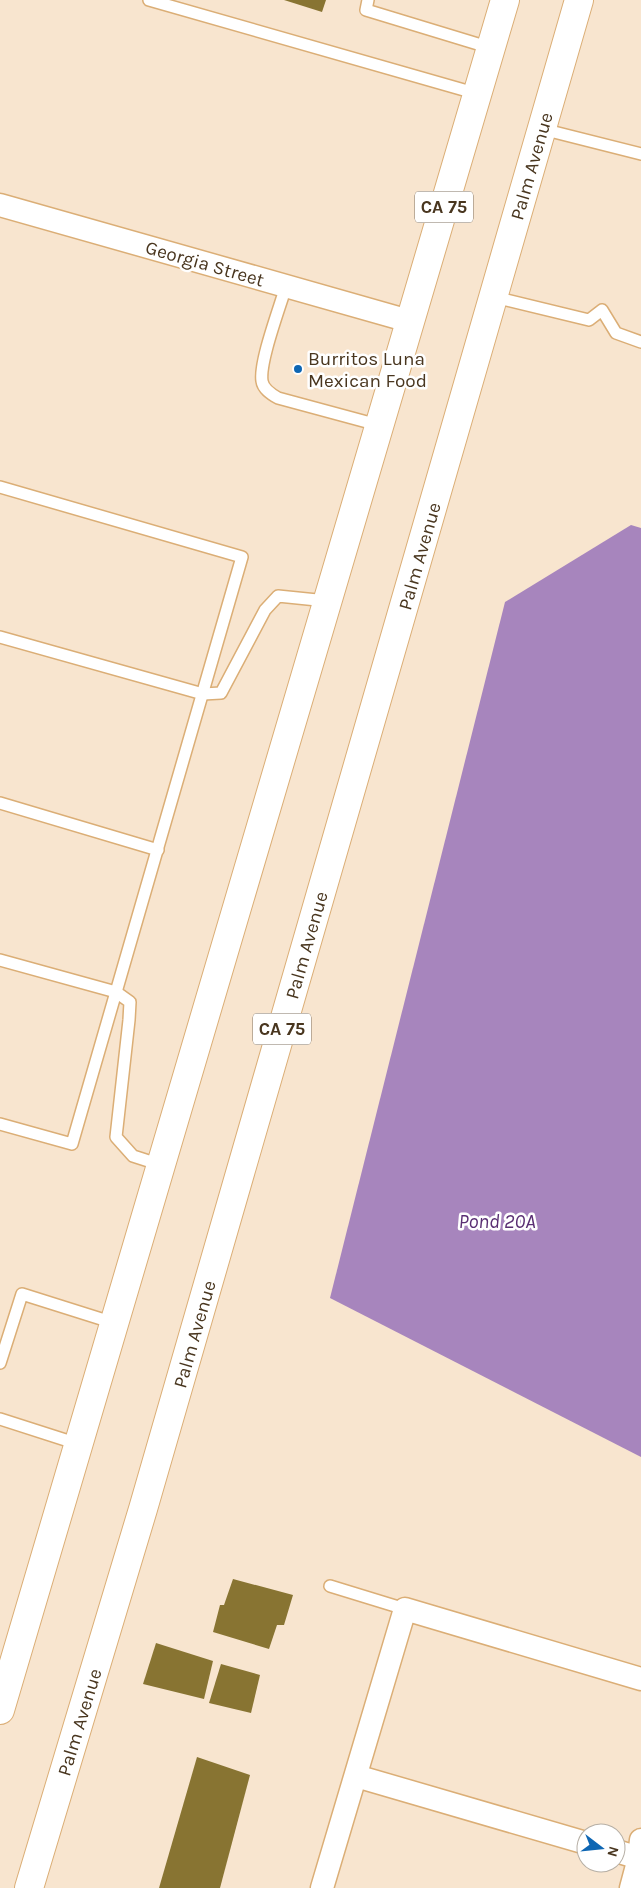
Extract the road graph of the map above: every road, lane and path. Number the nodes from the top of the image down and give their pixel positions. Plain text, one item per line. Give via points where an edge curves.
1 (149, 0) edge
2 (368, 0) edge
3 (505, 0) edge
4 (579, 0) edge
5 (491, 48) junction
6 (478, 94) junction
7 (542, 129) junction
8 (641, 154) edge
9 (0, 205) edge
10 (286, 286) junction
11 (494, 297) junction
12 (410, 320) junction
13 (641, 342) edge
14 (378, 426) junction
15 (0, 487) edge
16 (327, 601) junction
17 (0, 638) edge
18 (203, 694) junction
19 (0, 803) edge
20 (158, 850) junction
21 (0, 960) edge
22 (116, 992) junction
23 (0, 1124) edge
24 (161, 1165) junction
25 (114, 1324) junction
26 (0, 1363) edge
27 (0, 1419) edge
28 (78, 1444) junction
29 (330, 1586) dead end
30 (405, 1609) junction
31 (641, 1679) edge
32 (0, 1710) edge
33 (356, 1776) junction
34 (576, 1840) edge
35 (640, 1849) edge
36 (626, 1850) edge
37 (29, 1888) edge
38 (322, 1888) edge
39 (631, 1888) edge

1 - 6 lane
2 - 5 lane via 366,10
3 - 5 highway, CA 75
4 - 7 highway, Palm Avenue / CA 75
5 - 6 highway, CA 75
6 - 12 highway, CA 75
7 - 8 lane
7 - 11 highway, Palm Avenue / CA 75
9 - 10 street, Georgia Street
10 - 12 street, Georgia Street
10 - 14 lane via 262,365 262,383 278,398
11 - 13 lane via 589,320 602,310 616,333
11 - 37 highway, Palm Avenue / CA 75 via 143,1509
12 - 14 highway, CA 75
14 - 16 highway, CA 75
15 - 18 lane via 242,557
16 - 18 lane via 278,596 265,610 221,693
16 - 24 highway, CA 75
17 - 18 lane
18 - 20 lane
19 - 20 lane
20 - 22 lane
21 - 22 lane
22 - 23 lane via 72,1144
22 - 24 lane via 130,1002 116,1137 133,1156
24 - 25 highway, CA 75
25 - 26 lane via 22,1294
25 - 28 highway, CA 75
27 - 28 lane
28 - 32 highway, CA 75
29 - 30 lane
30 - 31 street
30 - 33 street
33 - 34 street
33 - 38 street
35 - 36 street
35 - 39 street

